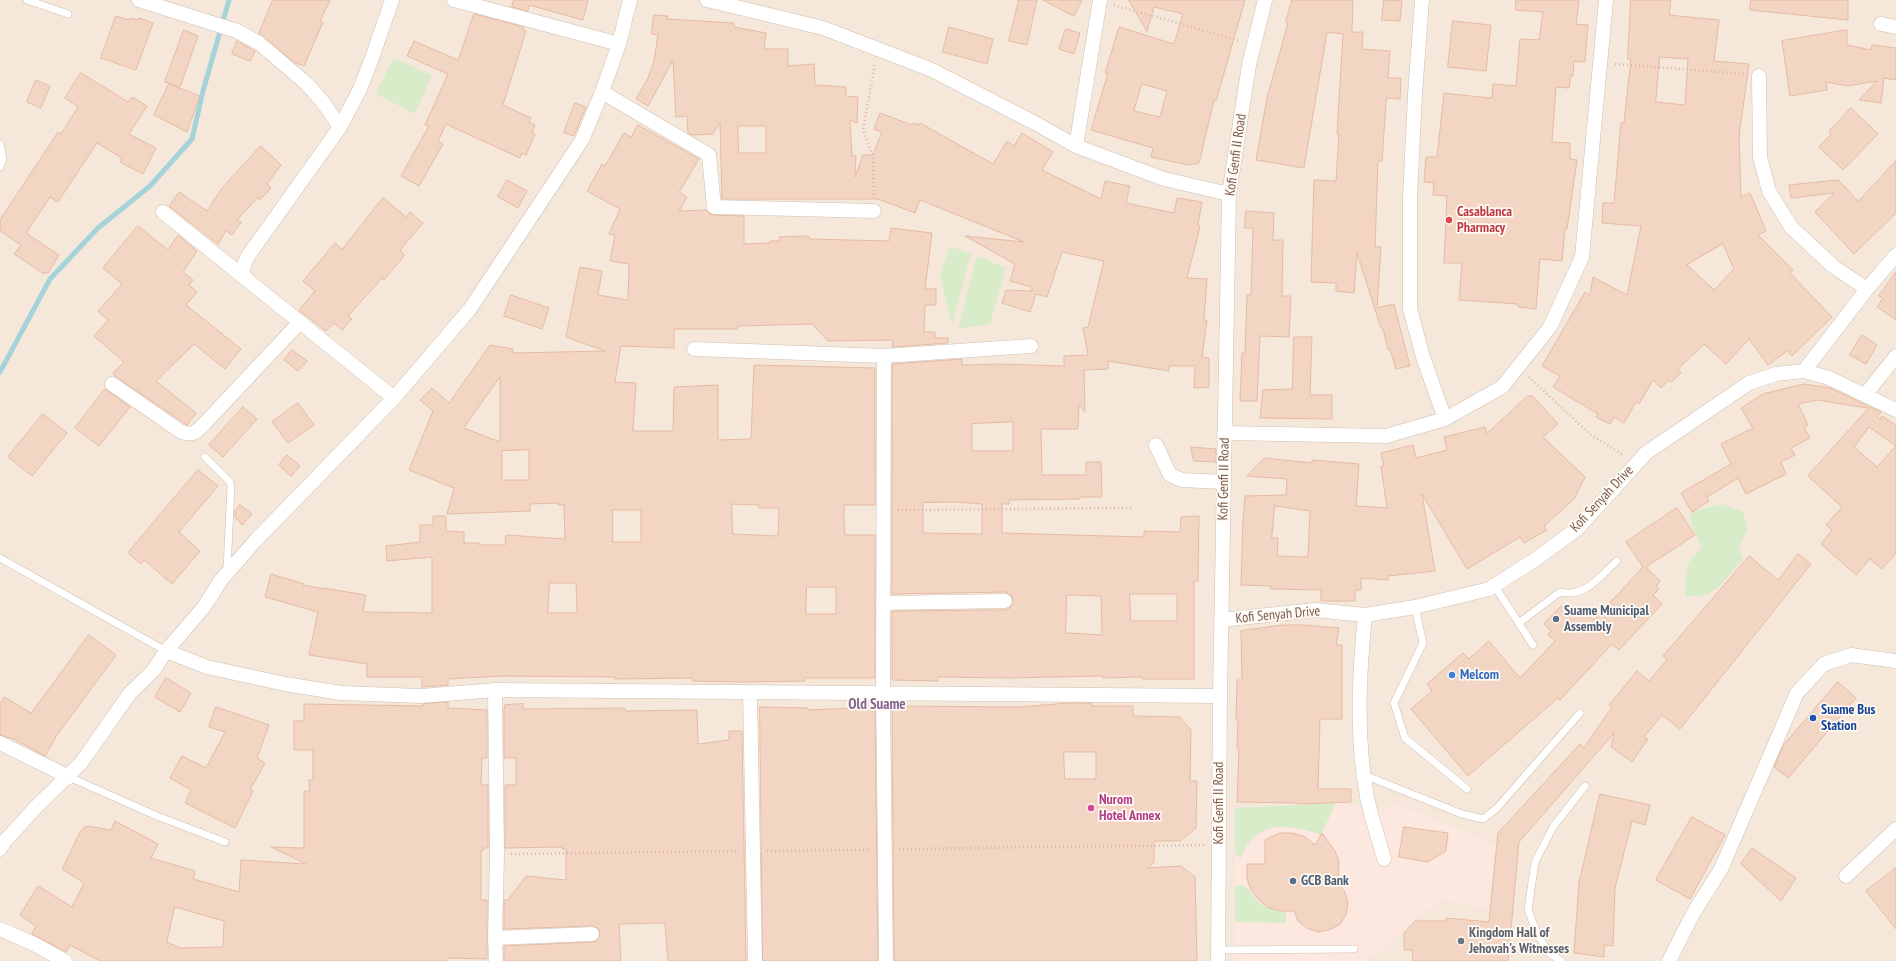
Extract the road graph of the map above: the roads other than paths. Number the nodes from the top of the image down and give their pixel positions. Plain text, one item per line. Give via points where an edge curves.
1 (27, 0) edge
2 (139, 0) edge
3 (392, 0) edge
4 (454, 0) edge
5 (630, 0) edge
6 (707, 0) edge
7 (1265, 0) edge
8 (1422, 0) edge
9 (1606, 0) edge
10 (1100, 1) edge
11 (68, 14) dead end
12 (1881, 24) dead end
13 (1896, 27) edge
14 (619, 44) junction
15 (1759, 76) road end
16 (602, 92) junction
17 (340, 127) junction
18 (0, 144) edge
19 (1076, 146) junction
20 (0, 167) edge
21 (1229, 194) junction
22 (874, 211) road end
23 (163, 212) dead end
24 (1896, 255) edge
25 (244, 278) junction
26 (1867, 290) junction
27 (300, 322) junction
28 (1031, 346) dead end
29 (694, 349) dead end
30 (884, 356) junction
31 (1896, 356) edge
32 (1804, 371) junction
33 (112, 384) dead end
34 (1865, 395) junction
35 (394, 398) junction
36 (1896, 410) edge
37 (1445, 419) junction
38 (1224, 433) junction
39 (1156, 444) dead end
40 (205, 457) dead end
41 (1223, 482) junction
42 (0, 558) edge
43 (1617, 561) dead end
44 (227, 573) junction
45 (1494, 585) junction
46 (1005, 601) dead end
47 (883, 603) junction
48 (1415, 607) junction
49 (1365, 615) junction
50 (1221, 620) junction
51 (1519, 623) junction
52 (1532, 644) dead end
53 (166, 651) junction
54 (1896, 661) edge
55 (495, 690) junction
56 (750, 693) junction
57 (883, 694) junction
58 (1220, 696) junction
59 (1580, 713) dead end
60 (0, 742) edge
61 (1364, 775) junction
62 (69, 777) junction
63 (1585, 786) dead end
64 (1467, 789) dead end
65 (1896, 829) edge
66 (225, 842) dead end
67 (0, 850) edge
68 (1384, 859) dead end
69 (1846, 876) dead end
70 (0, 929) edge
71 (592, 934) dead end
72 (495, 938) junction
73 (1354, 949) dead end
74 (1218, 955) edge
75 (65, 961) edge
76 (496, 961) edge
77 (755, 961) edge
78 (886, 961) edge
79 (1561, 961) edge
80 (1669, 961) edge

1 - 11 lane
2 - 17 street via 237,31 259,43 307,84
3 - 17 street via 360,89
4 - 14 street
5 - 14 street
6 - 19 street via 823,28 932,70
7 - 21 street, Kofi Genfi II Road via 1249,65
8 - 37 street via 1410,197 1410,309 1423,357
9 - 37 street via 1582,257 1550,327 1502,387
10 - 19 street
12 - 13 street
14 - 16 street
15 - 26 street via 1760,158 1769,191 1792,227 1834,267
16 - 22 street via 709,155 714,207
16 - 35 street via 582,140 470,309
17 - 25 street via 248,256 243,267
18 - 20 lane via 3,159
19 - 21 street via 1164,179
21 - 38 street, Kofi Genfi II Road
23 - 25 street
24 - 26 street
25 - 27 street
26 - 32 street
27 - 33 street via 205,423 191,434 187,435 180,431
27 - 35 street
28 - 30 street
29 - 30 street
30 - 47 street
31 - 34 street
32 - 34 street, Kofi Senyah Drive via 1829,378
32 - 45 street, Kofi Senyah Drive via 1776,374 1749,384 1646,452 1578,528 1536,559
34 - 36 street, Kofi Senyah Drive
35 - 44 street
37 - 38 street via 1386,436
38 - 41 street, Kofi Genfi II Road
39 - 41 street via 1170,475 1182,480
40 - 44 lane via 231,486
41 - 50 street, Kofi Genfi II Road
42 - 53 lane
43 - 51 lane via 1583,591 1571,595 1560,592
44 - 53 street via 204,607
45 - 48 street, Kofi Senyah Drive via 1489,589
45 - 51 lane
46 - 47 street
47 - 57 street
48 - 49 street, Kofi Senyah Drive
48 - 64 lane via 1424,643 1394,703 1405,738
49 - 50 street, Kofi Senyah Drive via 1315,610
49 - 61 street via 1360,674 1360,744
50 - 58 street, Kofi Genfi II Road
51 - 52 lane
53 - 55 street via 207,667 341,693 421,696
53 - 62 street via 153,671 130,694
54 - 80 street via 1851,655 1824,664 1797,693 1721,869 1694,912
55 - 56 street
55 - 72 street
56 - 57 street
56 - 77 street
57 - 58 street
57 - 78 street
58 - 74 street, Kofi Genfi II Road
59 - 61 lane via 1497,808 1483,819 1462,814
60 - 62 street
61 - 68 street via 1367,798
62 - 66 lane via 157,816
62 - 67 street via 36,807
63 - 79 lane via 1553,827 1535,862 1528,910 1549,953
65 - 69 street
70 - 75 street
71 - 72 street
72 - 76 street
73 - 74 lane

